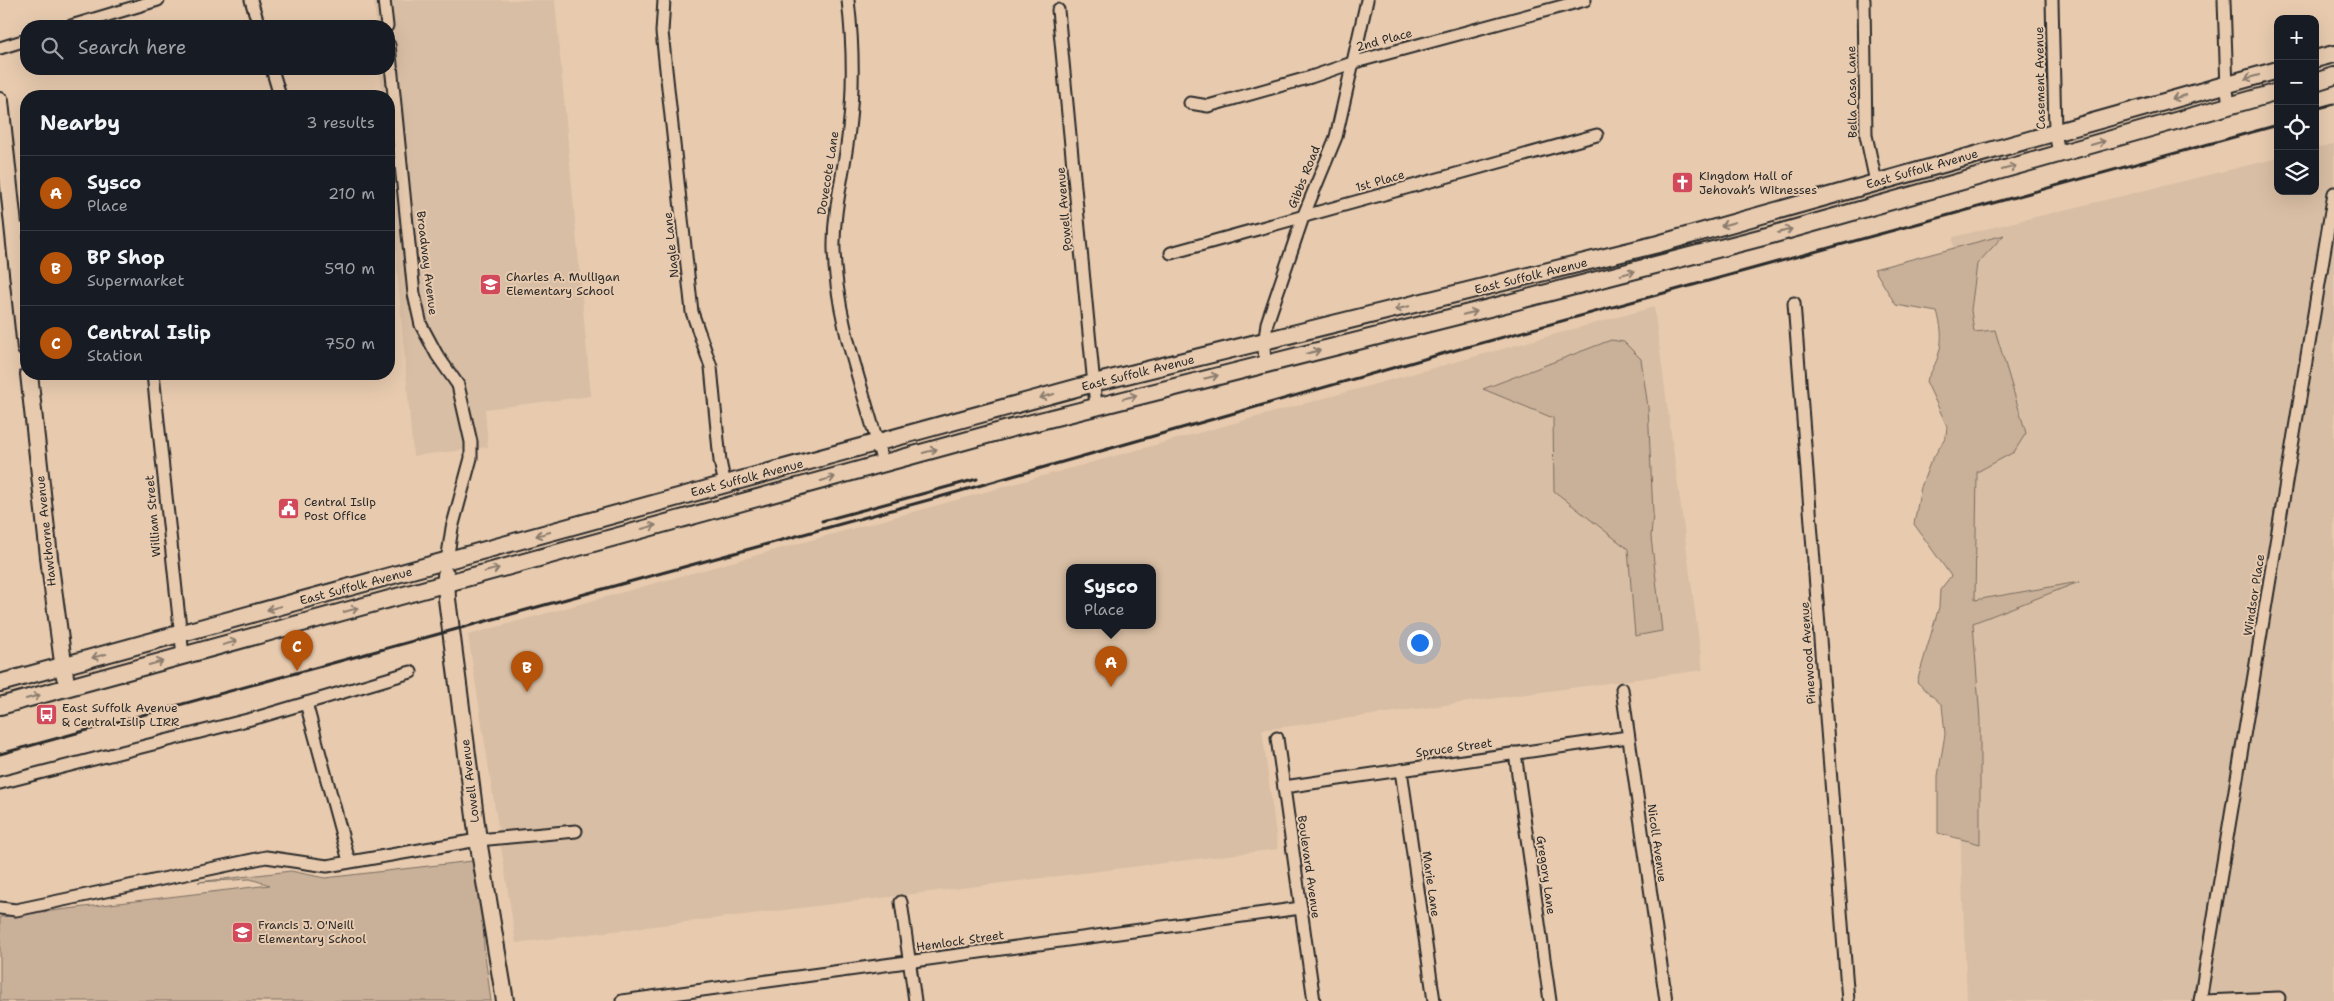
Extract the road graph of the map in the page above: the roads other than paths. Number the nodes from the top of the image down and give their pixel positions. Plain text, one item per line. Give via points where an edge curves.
1 (158, 0) edge
2 (251, 0) edge
3 (384, 0) edge
4 (664, 0) edge
5 (848, 0) edge
6 (1367, 0) edge
7 (1585, 0) edge
8 (1864, 0) edge
9 (2052, 0) edge
10 (2224, 0) edge
11 (1058, 10) dead end
12 (91, 20) edge
13 (257, 20) edge
14 (386, 20) edge
15 (20, 42) edge
16 (0, 48) edge
17 (2334, 54) edge
18 (2319, 58) edge
19 (1355, 62) junction
20 (2274, 71) edge
21 (274, 75) edge
22 (392, 75) edge
23 (2334, 76) edge
24 (2319, 81) edge
25 (2226, 84) junction
26 (278, 90) edge
27 (394, 90) edge
28 (2274, 93) edge
29 (0, 101) edge
30 (1190, 104) dead end
31 (395, 105) edge
32 (2229, 106) junction
33 (2055, 132) junction
34 (1597, 135) dead end
35 (2059, 154) junction
36 (1876, 182) junction
37 (2334, 193) edge
38 (1303, 217) junction
39 (20, 230) edge
40 (1171, 253) dead end
41 (1794, 304) dead end
42 (1264, 341) junction
43 (1265, 364) junction
44 (30, 380) edge
45 (154, 380) edge
46 (1094, 383) junction
47 (1096, 406) junction
48 (878, 442) junction
49 (883, 464) junction
50 (725, 485) junction
51 (447, 560) junction
52 (446, 584) junction
53 (180, 634) junction
54 (183, 656) junction
55 (63, 666) junction
56 (410, 672) dead end
57 (0, 684) edge
58 (66, 688) junction
59 (1622, 688) dead end
60 (306, 703) junction
61 (0, 706) edge
62 (1628, 737) junction
63 (1277, 738) dead end
64 (1515, 753) junction
65 (1401, 770) junction
66 (0, 783) edge
67 (1284, 787) junction
68 (576, 831) dead end
69 (478, 840) junction
70 (349, 861) junction
71 (901, 902) dead end
72 (0, 908) edge
73 (1301, 908) junction
74 (909, 962) junction
75 (2279, 998) dead end
76 (505, 1001) edge
77 (622, 1001) edge
78 (915, 1001) edge
79 (1314, 1001) edge
80 (1434, 1001) edge
81 (1550, 1001) edge
82 (1666, 1001) edge
83 (1848, 1001) edge
84 (2200, 1001) edge
85 (2204, 1001) edge

1 - 12 street
2 - 13 street
3 - 14 street
4 - 50 street, Nagle Lane via 662,32 692,312 711,367
5 - 48 street, Dovecote Lane via 852,39 849,130 838,188 834,249 845,330
6 - 19 street, Gibbs Road
7 - 19 street, 2nd Place
8 - 36 street, Bella Casa Lane via 1866,135
9 - 33 street, Casement Avenue
10 - 25 street
11 - 46 street, Powell Avenue
15 - 16 street
17 - 18 main road
19 - 30 street, 2nd Place via 1208,106
19 - 38 street, Gibbs Road via 1336,137
20 -> 25 main road, East Suffolk Avenue
21 - 26 street
22 - 27 street, Broadway Avenue
23 - 24 main road
25 - 32 street
25 -> 33 main road, East Suffolk Avenue
28 - 32 main road, East Suffolk Avenue
29 - 39 main road
31 - 51 street, Broadway Avenue via 414,294 421,326 458,385 470,442 471,458
35 -> 32 main road, East Suffolk Avenue
33 - 35 street, Casement Avenue
33 - 36 main road, East Suffolk Avenue
34 - 38 street, 1st Place
43 -> 35 main road, East Suffolk Avenue via 1626,274
36 -> 42 main road, East Suffolk Avenue via 1591,261
37 - 84 street, Windsor Place
38 - 40 street, 1st Place
38 - 42 street, Gibbs Road via 1269,316
41 - 83 street, Pinewood Avenue
42 - 43 street, Gibbs Road
42 - 46 main road, East Suffolk Avenue
47 -> 43 main road, East Suffolk Avenue
44 - 55 main road, Hawthorne Avenue
45 - 53 street, William Street
46 - 47 street, Powell Avenue
46 -> 48 main road, East Suffolk Avenue
49 -> 47 main road, East Suffolk Avenue
48 - 49 street, Dovecote Lane
48 - 50 main road, East Suffolk Avenue
52 -> 49 main road, East Suffolk Avenue
50 -> 51 main road, East Suffolk Avenue
51 - 52 main road, Lowell Avenue
51 -> 53 main road, East Suffolk Avenue
54 -> 52 main road, East Suffolk Avenue
52 - 69 main road, Lowell Avenue
53 - 54 street, William Street
53 -> 55 main road, East Suffolk Avenue
58 -> 54 main road, East Suffolk Avenue
55 - 57 main road, East Suffolk Avenue
55 - 58 main road, Hawthorne Avenue
56 - 60 street
61 -> 58 main road, East Suffolk Avenue
59 - 62 street, Nicoll Avenue
60 - 66 street
60 - 70 street
62 - 64 street, Spruce Street
62 - 82 street, Nicoll Avenue
63 - 67 street, Boulevard Avenue
64 - 65 street, Spruce Street
64 - 81 street, Gregory Lane
65 - 67 street, Spruce Street
65 - 80 street, Marie Lane
67 - 73 street, Boulevard Avenue
68 - 69 street
69 - 70 street
69 - 76 main road, Lowell Avenue
70 - 72 street via 327,866 266,857 16,910
71 - 74 street
73 - 74 street, Hemlock Street
73 - 79 street, Boulevard Avenue
74 - 77 street, Hemlock Street
74 - 78 street
75 - 85 street

